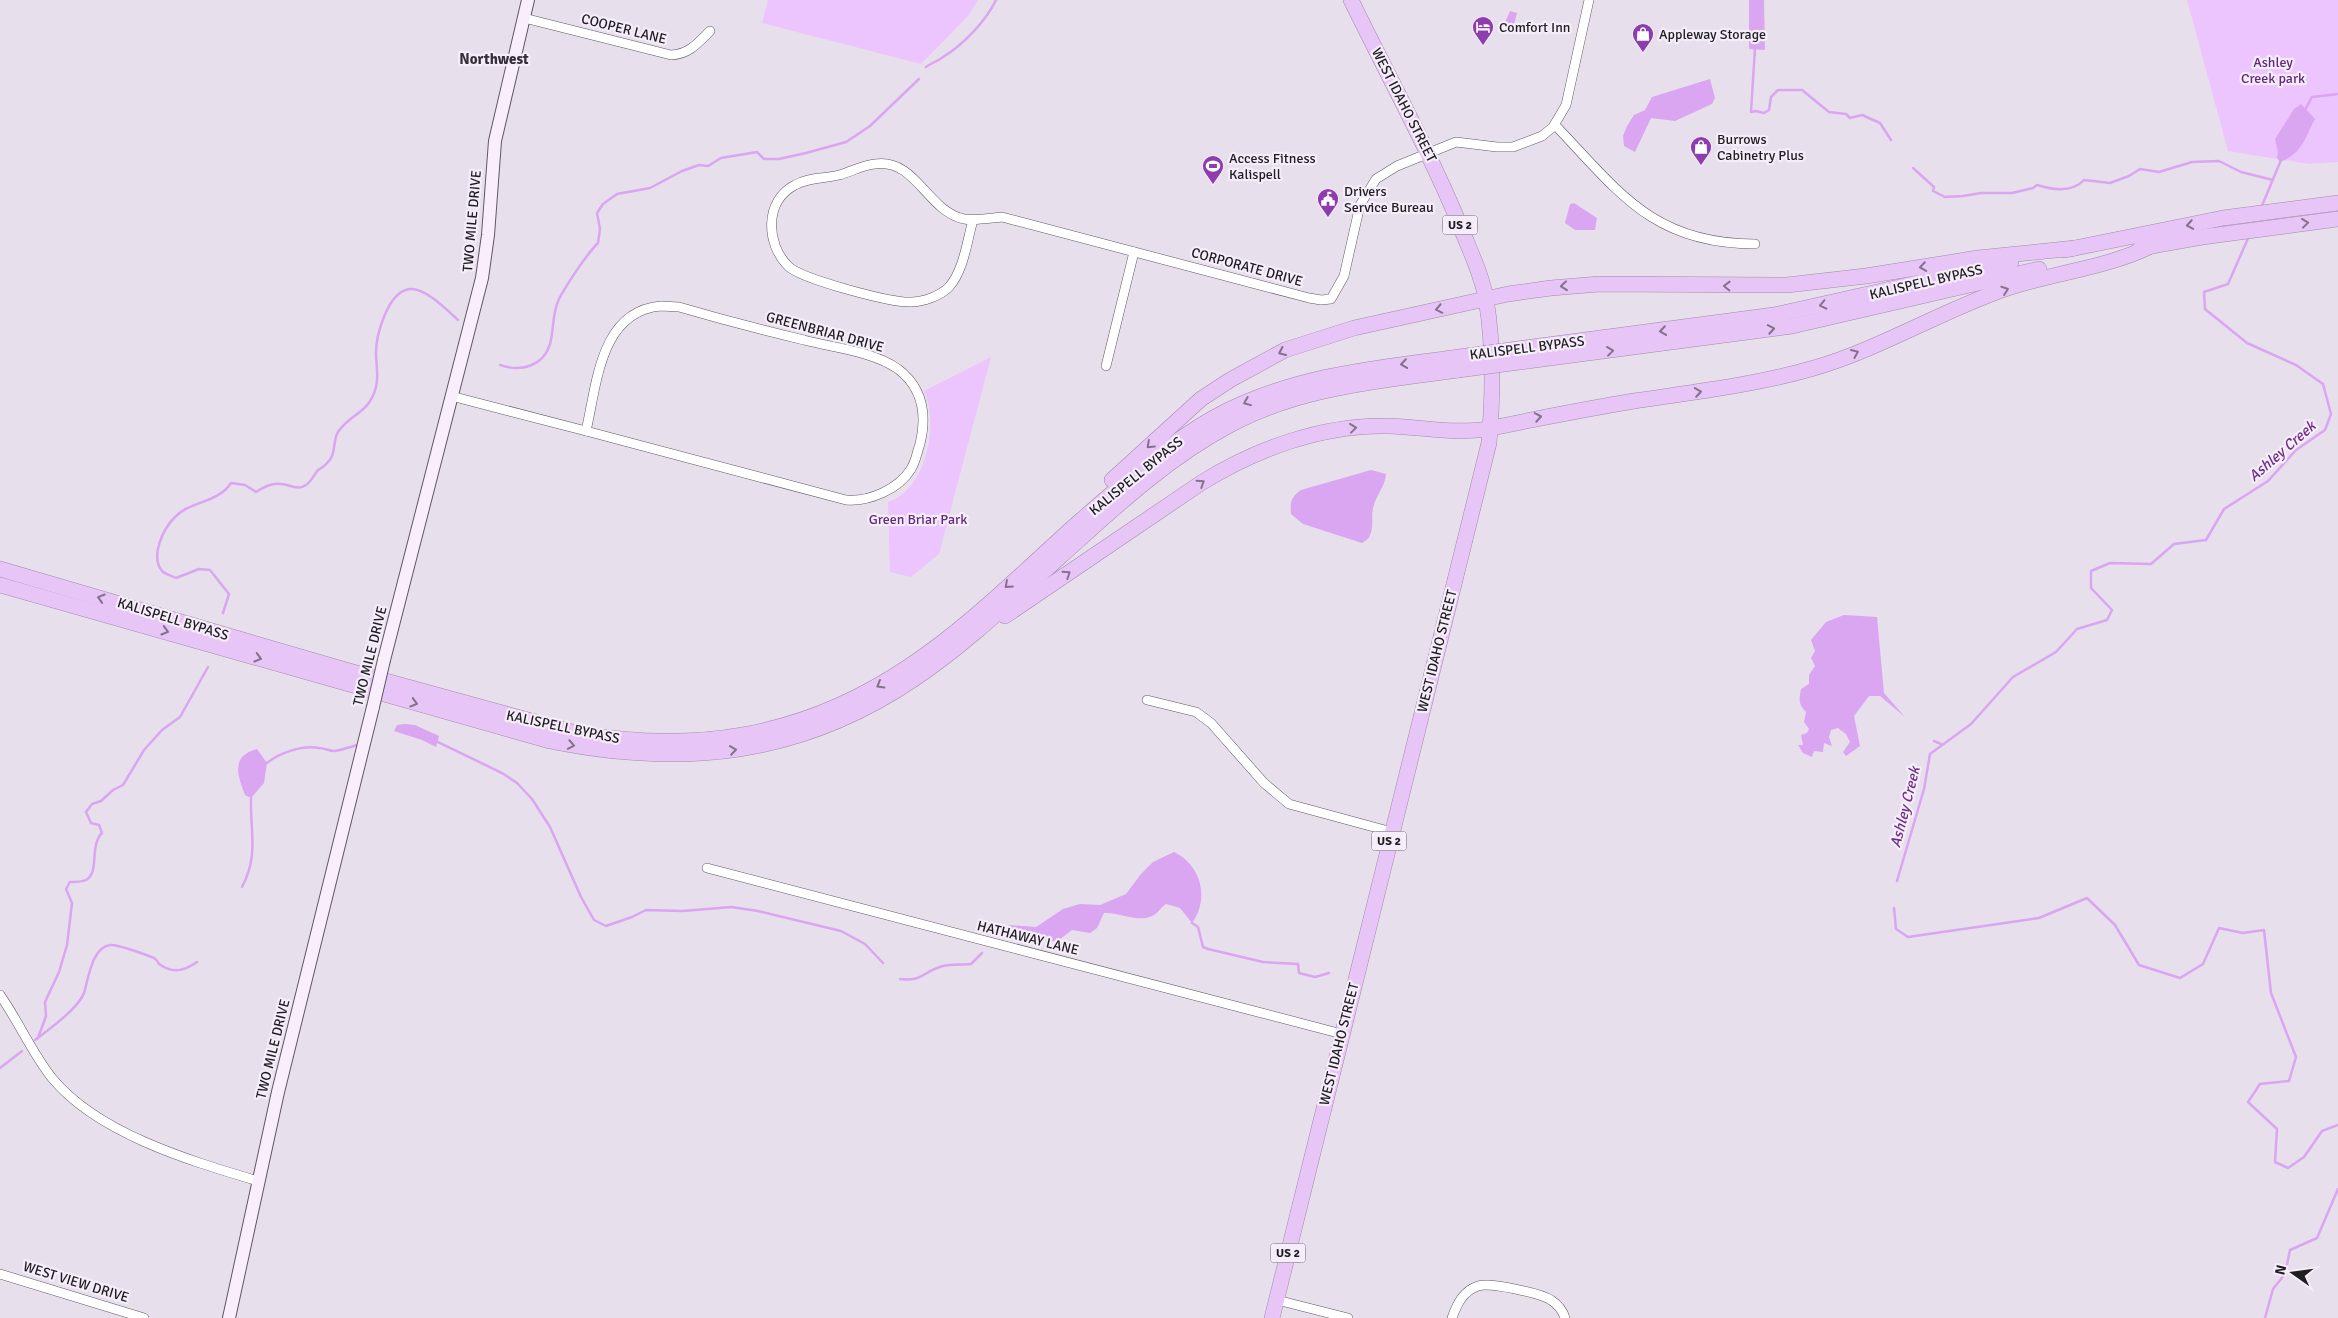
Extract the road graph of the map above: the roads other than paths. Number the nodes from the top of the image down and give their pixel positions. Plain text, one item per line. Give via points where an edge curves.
1 (528, 0) edge
2 (1351, 0) edge
3 (1589, 0) edge
4 (524, 18) junction
5 (710, 31) dead end
6 (1554, 126) junction
7 (1428, 152) junction
8 (2338, 203) edge
9 (2338, 219) edge
10 (973, 220) junction
11 (1755, 244) dead end
12 (2149, 247) junction
13 (2075, 248) junction
14 (1134, 252) junction
15 (1486, 300) junction
16 (1526, 354) junction
17 (1455, 364) junction
18 (1106, 366) dead end
19 (451, 396) junction
20 (1490, 428) junction
21 (586, 432) junction
22 (0, 562) edge
23 (1033, 563) junction
24 (0, 569) edge
25 (0, 586) edge
26 (60, 586) junction
27 (967, 638) junction
28 (1147, 700) dead end
29 (1392, 832) junction
30 (707, 868) dead end
31 (0, 994) edge
32 (1342, 1034) junction
33 (258, 1181) junction
34 (0, 1274) edge
35 (1276, 1300) junction
36 (144, 1318) edge
37 (229, 1318) edge
38 (1272, 1318) edge
39 (1348, 1318) edge
40 (1452, 1318) edge
41 (1565, 1318) edge

1 - 4 street, TWO MILE DRIVE
2 - 7 highway, WEST IDAHO STREET / US 2
3 - 6 street via 1566,105
4 - 5 street, COOPER LANE via 671,55 682,55 693,49
4 - 19 street, TWO MILE DRIVE via 494,141 482,278
6 - 7 street via 1542,136 1513,147 1456,142
6 - 11 street via 1619,193 1651,217 1699,238
7 - 14 street, CORPORATE DRIVE via 1376,179 1366,194 1360,205 1344,276 1331,299 1310,298
7 - 15 highway, WEST IDAHO STREET / US 2 via 1472,254
8 -> 13 highway, KALISPELL BYPASS via 2238,216
12 -> 9 highway, KALISPELL BYPASS
10 - 10 street, CORPORATE DRIVE via 950,214 914,178 897,166 883,163 794,185 778,202 771,229 779,256 789,268 803,276 910,302 939,294 949,286 958,272
10 - 14 street, CORPORATE DRIVE via 1002,217
16 -> 12 highway, KALISPELL BYPASS via 1776,329
20 -> 12 highway via 1734,386 1815,368 1996,292
13 -> 15 highway via 1978,258 1797,284 1599,284 1536,290
13 -> 16 highway, KALISPELL BYPASS via 1774,315
14 - 18 street
15 - 20 highway, WEST IDAHO STREET / US 2 via 1492,383
15 -> 23 highway via 1336,333 1285,350 1245,371 1201,399 1168,428 1065,525
16 - 17 highway, KALISPELL BYPASS, bridge
17 -> 23 highway, KALISPELL BYPASS via 1366,370 1300,383 1228,410 1145,465
17 - 27 highway, KALISPELL BYPASS via 1329,390 1270,407 1228,426 1188,449 1149,478
19 - 21 street, GREENBRIAR DRIVE
19 - 33 street, TWO MILE DRIVE, bridge
27 -> 20 highway via 1008,614 1201,483 1258,453 1313,436 1361,427 1460,431
20 - 29 highway, WEST IDAHO STREET / US 2 via 1489,443
21 - 21 street, GREENBRIAR DRIVE via 853,501 883,492 908,473 916,460 924,415 914,386 897,369 882,361 679,307 661,306 636,312 613,333
22 - 26 highway
23 -> 26 highway, KALISPELL BYPASS via 930,651 864,694 817,715 765,731 655,743 598,737 533,723
24 - 26 highway, KALISPELL BYPASS
25 -> 27 highway, KALISPELL BYPASS via 531,736 601,750 650,755 712,754 800,735 895,691
28 - 29 street via 1196,712 1211,723 1264,782 1289,804
29 - 32 highway, WEST IDAHO STREET / US 2
30 - 32 street, HATHAWAY LANE
31 - 33 street via 42,1064 59,1086 79,1103 143,1142
32 - 35 highway, WEST IDAHO STREET / US 2
33 - 37 street, TWO MILE DRIVE
34 - 36 street, WEST VIEW DRIVE
35 - 38 highway, WEST IDAHO STREET / US 2
35 - 39 street
40 - 41 street via 1463,1296 1477,1286 1487,1284 1550,1299

